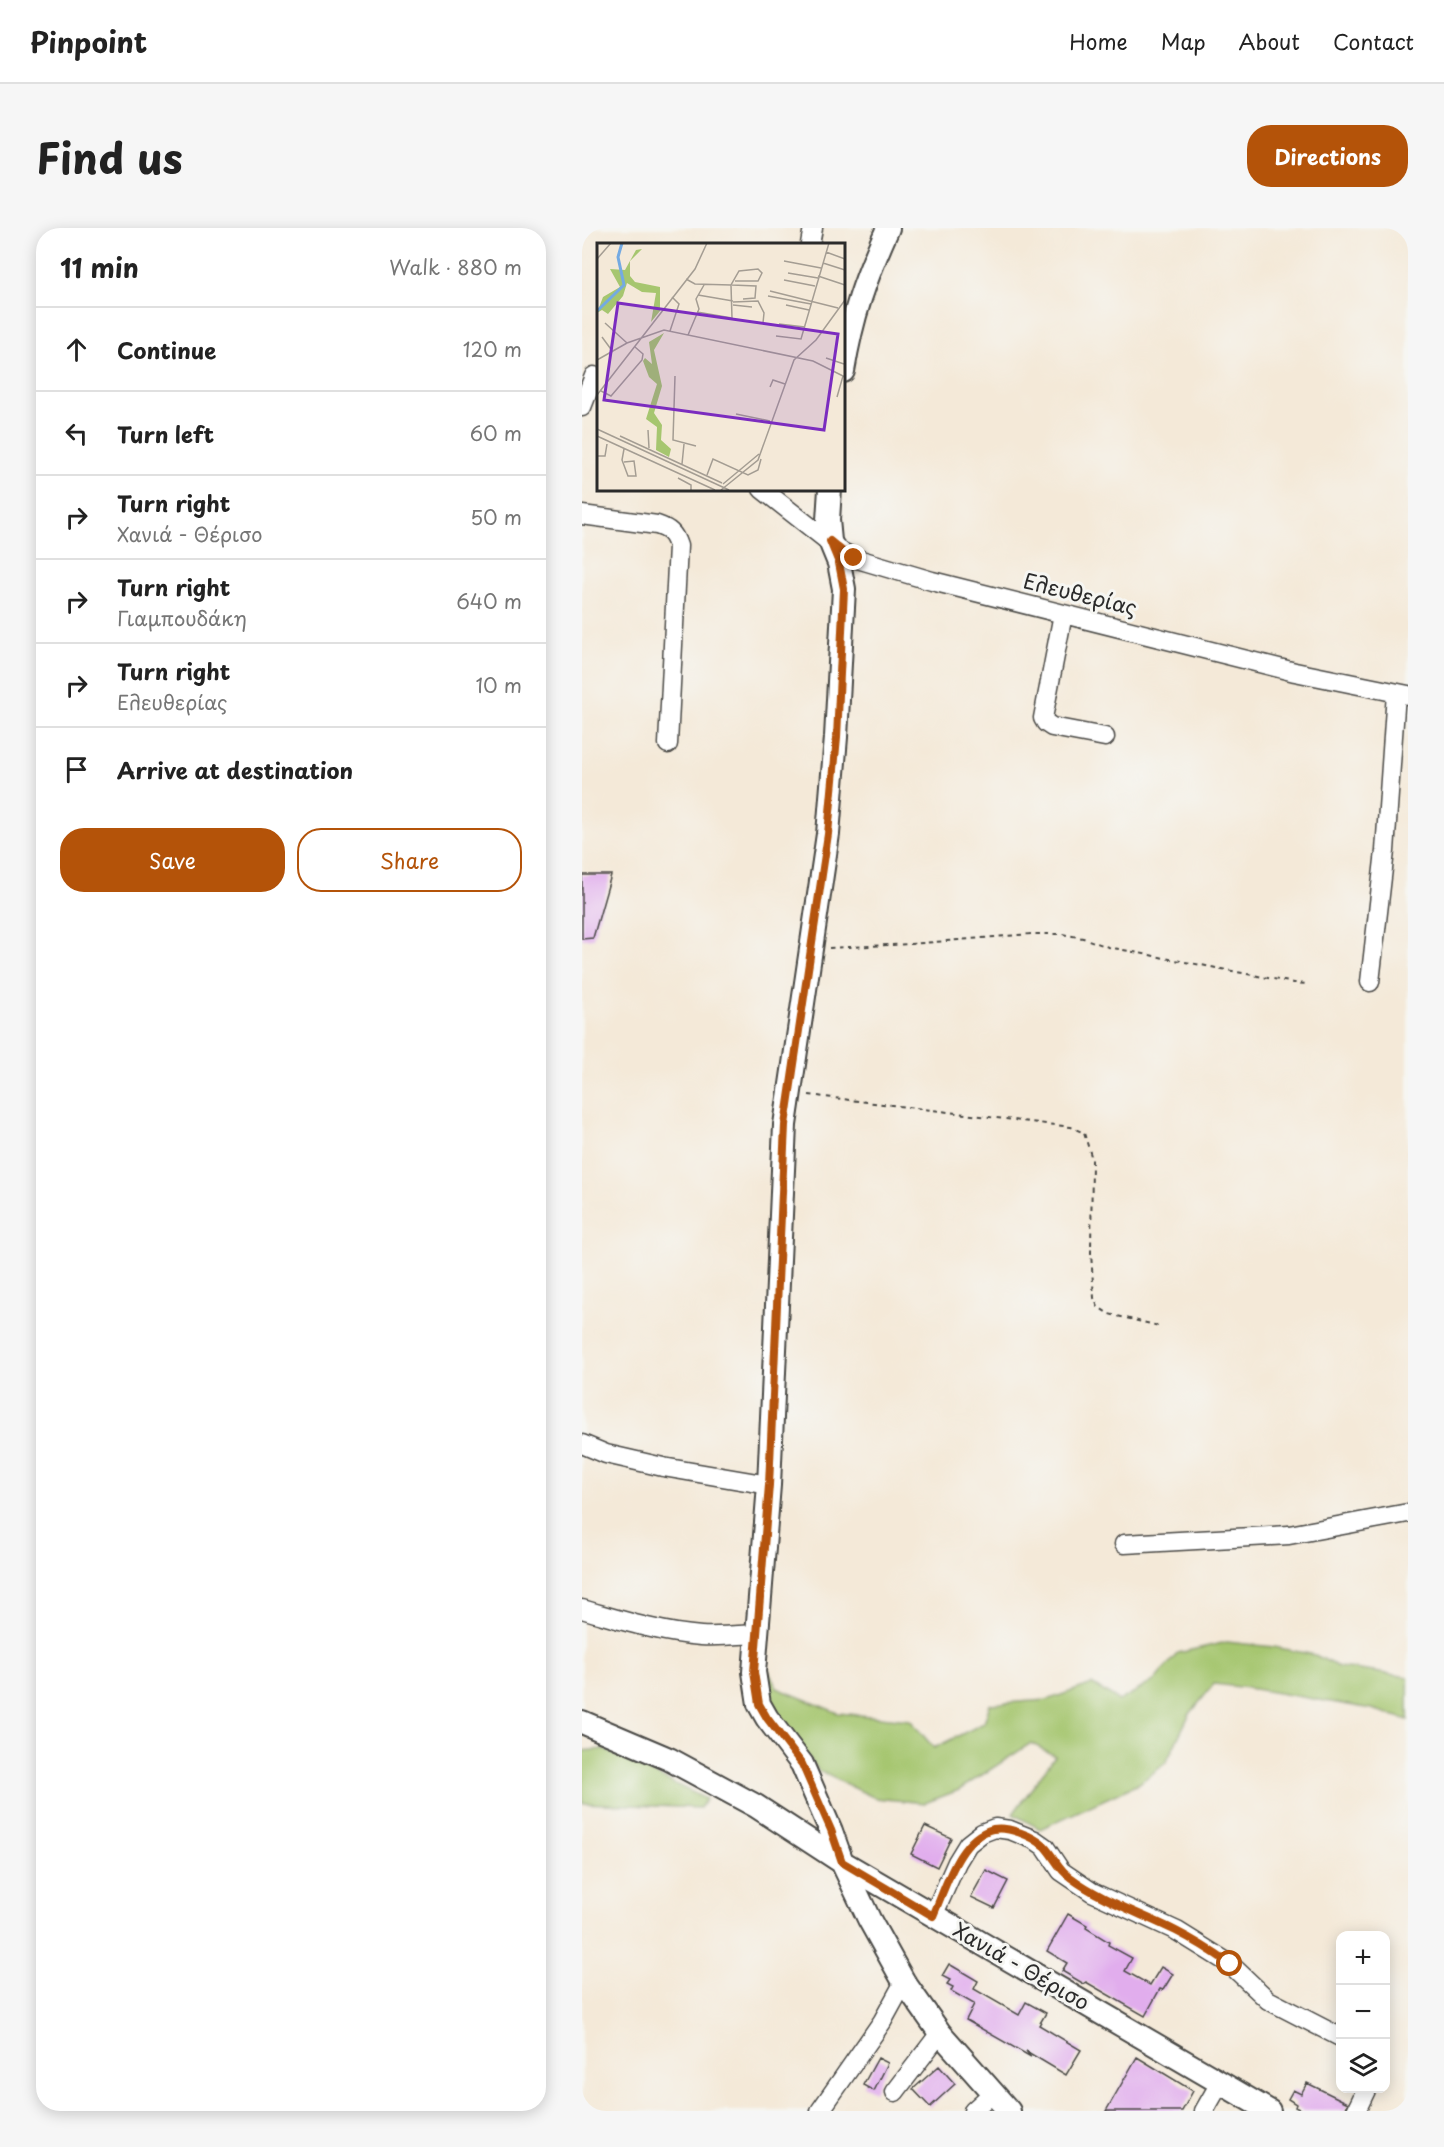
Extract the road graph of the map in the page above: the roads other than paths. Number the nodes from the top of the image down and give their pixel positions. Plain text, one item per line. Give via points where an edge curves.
1 (813, 228) edge
2 (888, 228) edge
3 (810, 243) edge
4 (844, 365) edge
5 (592, 374) edge
6 (582, 407) edge
7 (763, 490) edge
8 (830, 490) edge
9 (582, 515) edge
10 (830, 541) junction
11 (1063, 614) junction
12 (1402, 694) edge
13 (1105, 737) dead end
14 (668, 744) dead end
15 (1370, 982) dead end
16 (582, 1444) edge
17 (769, 1485) junction
18 (1408, 1513) edge
19 (1124, 1544) dead end
20 (582, 1609) edge
21 (757, 1634) junction
22 (582, 1722) edge
23 (842, 1862) junction
24 (933, 1916) junction
25 (904, 1982) junction
26 (940, 2032) junction
27 (1336, 2034) edge
28 (1220, 2083) junction
29 (895, 2092) dead end
30 (994, 2092) junction
31 (1365, 2093) edge
32 (820, 2111) edge
33 (973, 2111) edge
34 (1009, 2111) edge
35 (1204, 2111) edge
36 (1269, 2111) edge
37 (1356, 2111) edge

1 - 3 street
2 - 4 main road via 852,319
5 - 6 street
7 - 10 street, Ελευθερίας
8 - 10 main road
9 - 14 street via 657,525 668,529 675,538 678,546
10 - 11 street, Ελευθερίας via 854,558
10 - 17 main road via 844,589 837,737 828,834 785,1125
11 - 12 street, Ελευθερίας via 1295,672
11 - 13 street via 1043,718 1052,727
12 - 15 street
16 - 17 street via 606,1454 663,1467
17 - 21 main road
18 - 19 street via 1289,1535
20 - 21 street via 675,1633
21 - 23 main road via 754,1672 759,1704 802,1764
22 - 23 main road, Χανιά - Θέρισο via 669,1759 756,1806
23 - 24 main road, Χανιά - Θέρισο
23 - 25 main road
24 - 27 street via 968,1844 995,1828 1010,1830 1045,1847 1061,1871 1092,1892 1177,1931 1230,1964 1268,2000
24 - 28 main road, Χανιά - Θέρισο
25 - 26 main road
25 - 32 street via 882,2022
26 - 29 street
26 - 30 main road
28 - 35 street
28 - 36 main road, Χανιά - Θέρισο
30 - 33 street
30 - 34 main road
31 - 37 street

